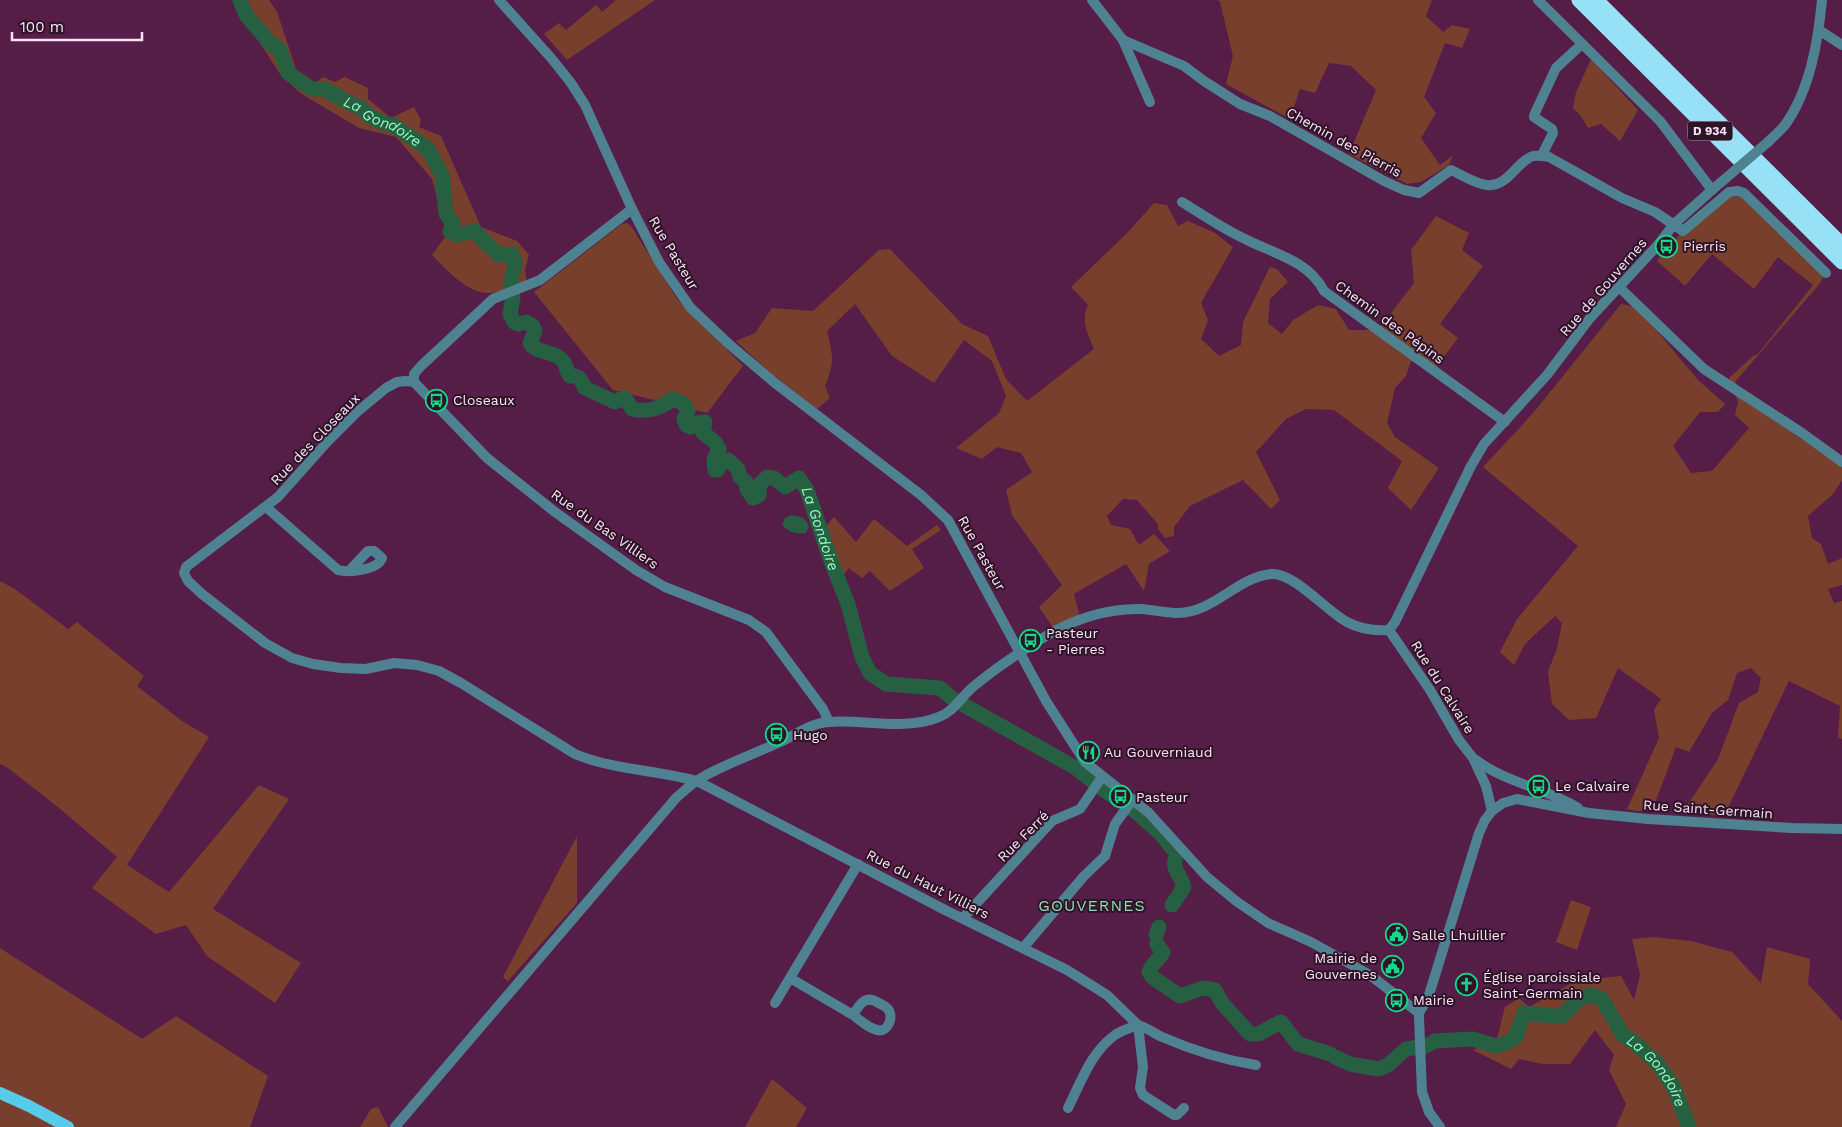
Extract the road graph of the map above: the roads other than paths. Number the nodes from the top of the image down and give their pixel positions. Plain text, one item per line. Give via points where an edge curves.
1 (499, 0) edge
2 (1092, 0) edge
3 (1538, 0) edge
4 (1579, 0) edge
5 (1596, 0) edge
6 (1822, 0) edge
7 (1819, 30) junction
8 (1123, 40) junction
9 (1582, 44) junction
10 (1842, 44) edge
11 (1150, 102) dead end
12 (1542, 156) junction
13 (1712, 190) junction
14 (1182, 202) dead end
15 (632, 209) junction
16 (1674, 224) junction
17 (1842, 245) edge
18 (1842, 262) edge
19 (1826, 273) dead end
20 (1619, 287) junction
21 (414, 382) junction
22 (1505, 422) junction
23 (1842, 462) edge
24 (266, 507) junction
25 (349, 571) dead end
26 (184, 573) joint
27 (1389, 630) junction
28 (1020, 652) junction
29 (829, 722) junction
30 (1473, 758) junction
31 (697, 781) junction
32 (1099, 782) junction
33 (1130, 804) junction
34 (1582, 810) junction
35 (1492, 811) junction
36 (1842, 829) edge
37 (858, 864) junction
38 (963, 918) junction
39 (1023, 948) junction
40 (790, 978) junction
41 (775, 1003) dead end
42 (1419, 1012) junction
43 (854, 1015) dead end
44 (1138, 1026) junction
45 (1256, 1065) dead end
46 (0, 1094) edge
47 (1068, 1108) dead end
48 (1184, 1108) dead end
49 (68, 1127) edge
50 (395, 1127) edge
51 (1440, 1127) edge

1 - 15 street, Rue Pasteur via 571,83 598,130
2 - 8 street, Chemin des Pierris
3 - 9 street
4 - 18 highway, D 934
5 - 17 highway, D 934
6 - 7 street, Rue de Gouvernes
7 - 10 street
7 - 13 street, Rue de Gouvernes, bridge via 1802,95 1784,127
8 - 11 street
8 - 12 street, Chemin des Pierris via 1184,66 1240,104 1270,116 1404,190 1419,193 1451,170 1489,186 1503,181 1531,156
9 - 12 street via 1556,68 1535,113 1534,117 1553,133
9 - 13 street via 1660,121
12 - 16 street
13 - 16 street, Rue de Gouvernes
14 - 22 street, Chemin des Pépins via 1309,271 1319,280 1324,291
15 - 21 street via 540,280 493,299 414,374
15 - 28 street, Rue Pasteur via 659,262 708,326 775,383 943,514 954,528
16 - 19 street via 1683,231 1729,192 1738,191 1744,193
16 - 20 street, Rue de Gouvernes
20 - 22 street, Rue de Gouvernes
20 - 23 street via 1704,369
21 - 24 street, Rue des Closeaux via 397,382 356,412
21 - 29 street, Rue du Bas Villiers via 487,458 636,570 665,587 749,620 766,632 823,708
22 - 27 street, Rue de Gouvernes via 1484,444 1471,466
24 - 25 street via 333,566
24 - 26 street, Rue des Closeaux via 186,566
26 - 31 street, Rue du Haut Villiers via 202,594 265,643 292,658 341,668 366,669 394,664 417,665 439,671 575,754 594,762
27 - 28 street via 1365,629 1347,622 1304,588 1273,573 1256,576 1192,612 1142,609 1102,613 1048,634
27 - 30 street, Rue du Calvaire
28 - 29 street via 974,686 941,717 893,724
28 - 32 street, Rue Pasteur via 1080,756
29 - 31 street
30 - 34 street, Rue du Calvaire via 1494,772
30 - 35 street, Rue du Calvaire via 1486,786
31 - 37 street, Rue du Haut Villiers
31 - 50 street via 676,798
32 - 33 street, Rue Pasteur
32 - 38 street, Rue Ferré via 1079,810 1052,822
33 - 39 street via 1115,824 1105,856
33 - 42 street, Rue Pasteur via 1161,825 1207,877 1236,901 1268,923 1311,942 1370,975
34 - 35 street, Rue Saint-Germain via 1517,799
34 - 36 street, Rue Saint-Germain via 1648,819
35 - 42 street via 1480,833 1428,998
37 - 38 street, Rue du Haut Villiers
37 - 40 street
38 - 39 street, Rue du Haut Villiers
39 - 44 street, Rue du Haut Villiers via 1108,995
40 - 41 street
40 - 43 street
42 - 51 street via 1422,1092 1429,1112
44 - 45 street via 1228,1060
44 - 47 street via 1117,1034 1101,1047
44 - 48 street via 1143,1095 1174,1114
46 - 49 main road

